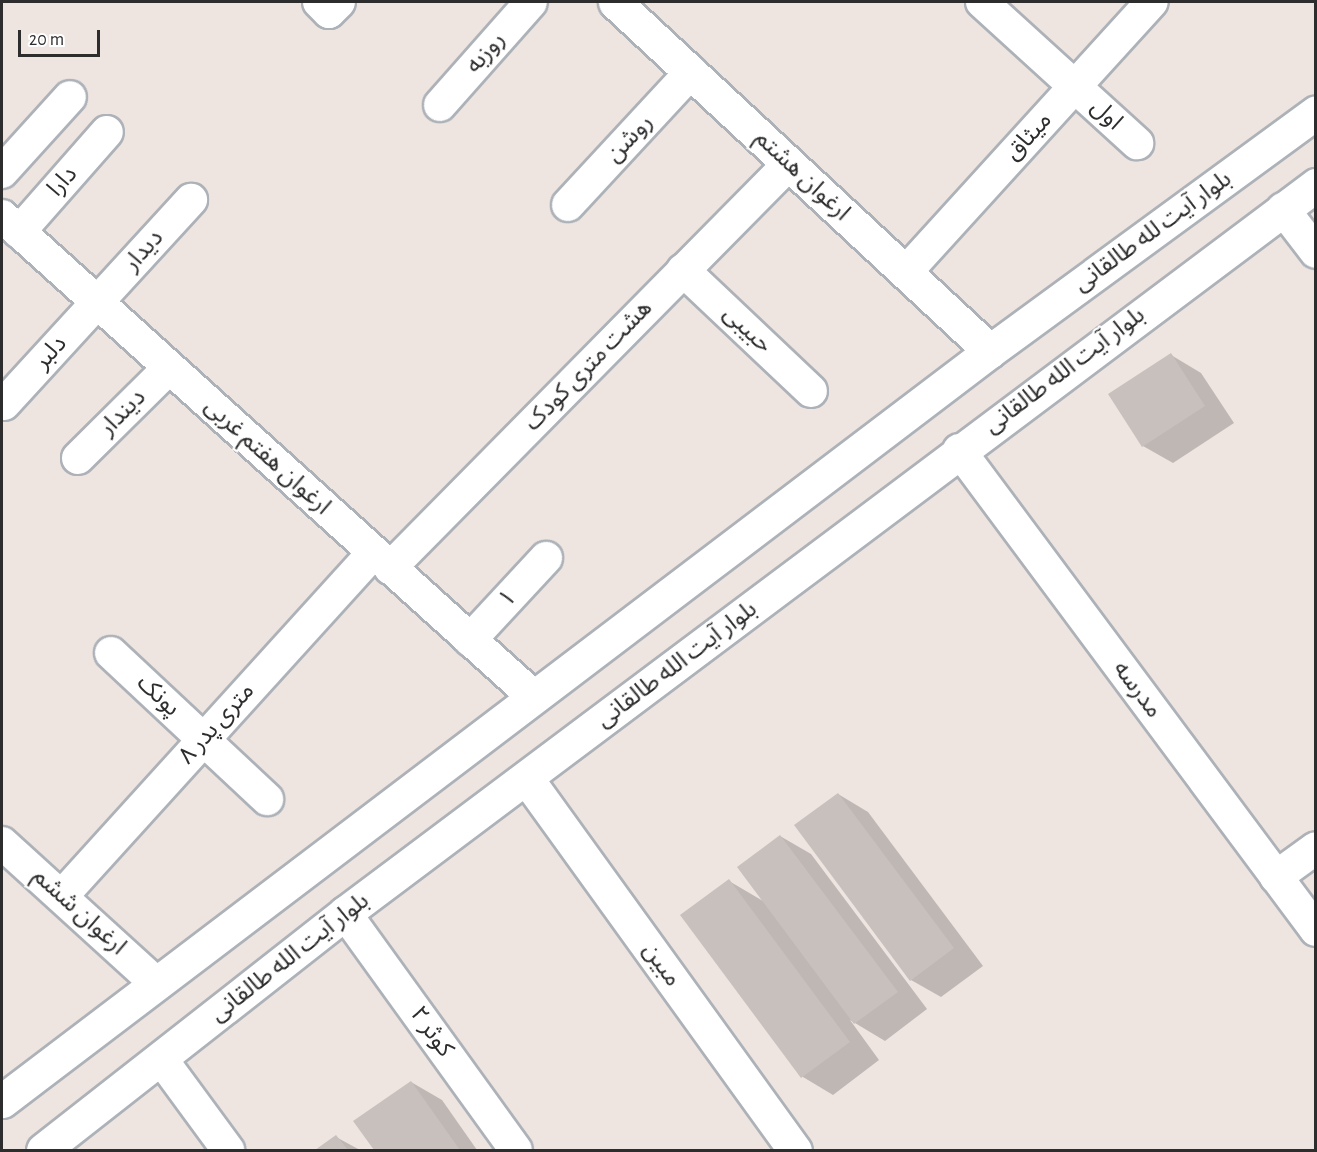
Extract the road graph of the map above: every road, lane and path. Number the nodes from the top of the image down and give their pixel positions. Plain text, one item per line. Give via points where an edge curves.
1 (531, 2) edge
2 (615, 2) edge
3 (982, 2) edge
4 (1152, 2) edge
5 (691, 72) junction
6 (1075, 86) junction
7 (70, 97) dead end
8 (440, 105) dead end
9 (1316, 112) edge
10 (107, 132) dead end
11 (1137, 143) dead end
12 (789, 164) junction
13 (2, 172) edge
14 (1316, 185) edge
15 (191, 200) dead end
16 (568, 205) dead end
17 (1283, 209) junction
18 (10, 224) edge
19 (1316, 252) edge
20 (683, 270) junction
21 (906, 272) junction
22 (97, 302) junction
23 (990, 351) junction
24 (169, 368) junction
25 (811, 391) dead end
26 (4, 404) dead end
27 (959, 450) junction
28 (78, 458) dead end
29 (546, 558) dead end
30 (381, 561) junction
31 (470, 640) junction
32 (111, 653) dead end
33 (534, 698) junction
34 (204, 739) junction
35 (527, 779) junction
36 (267, 799) dead end
37 (2, 843) edge
38 (1316, 848) edge
39 (1276, 877) junction
40 (62, 896) junction
41 (345, 913) junction
42 (1316, 930) edge
43 (155, 982) junction
44 (162, 1060) junction
45 (2, 1101) edge
46 (43, 1150) edge
47 (228, 1150) edge
48 (516, 1150) edge
49 (795, 1150) edge

1 - 8 street, روزبه
2 - 5 street, ارغوان هشتم
3 - 6 street, اول
4 - 6 street, میثاق
5 - 12 street, ارغوان هشتم
5 - 16 street, روشن
6 - 11 street, اول
6 - 21 street, میثاق
7 - 13 street
9 - 23 street, بلوار آیت لله طالقانی
10 - 18 street, دارا
12 - 20 street, هشت متری کودک
12 - 21 street, ارغوان هشتم
14 - 17 street, بلوار آیت الله طالقانی
15 - 22 street, دیدار
17 - 19 street
17 - 27 street, بلوار آیت الله طالقانی
18 - 22 street, ارغوان هفتم غربی
20 - 25 street, حبیبی
20 - 30 street, هشت متری کودک
21 - 23 street, ارغوان هشتم
22 - 24 street, ارغوان هفتم غربی
22 - 26 street, دلبر
23 - 33 street
24 - 28 street, دیندار
24 - 30 street, ارغوان هفتم غربی
27 - 35 street, بلوار آیت الله طالقانی
27 - 39 street, مدرسه
29 - 31 street, ۱
30 - 31 street, ارغوان هفتم غربی
30 - 34 street, ۸ متری پدر
31 - 33 street, ارغوان هفتم غربی
32 - 34 street, پونک
33 - 43 street
34 - 36 street, پونک
34 - 40 street, ۸ متری پدر
35 - 41 street, بلوار آیت الله طالقانی
35 - 49 street, مبین
37 - 40 street, ارغوان ششم
38 - 39 street
39 - 42 street, مدرسه
40 - 43 street, ارغوان ششم
41 - 44 street, بلوار آیت الله طالقانی
41 - 48 street, کوثر ۲
43 - 45 street
44 - 46 street, بلوار آیت الله طالقانی
44 - 47 street

